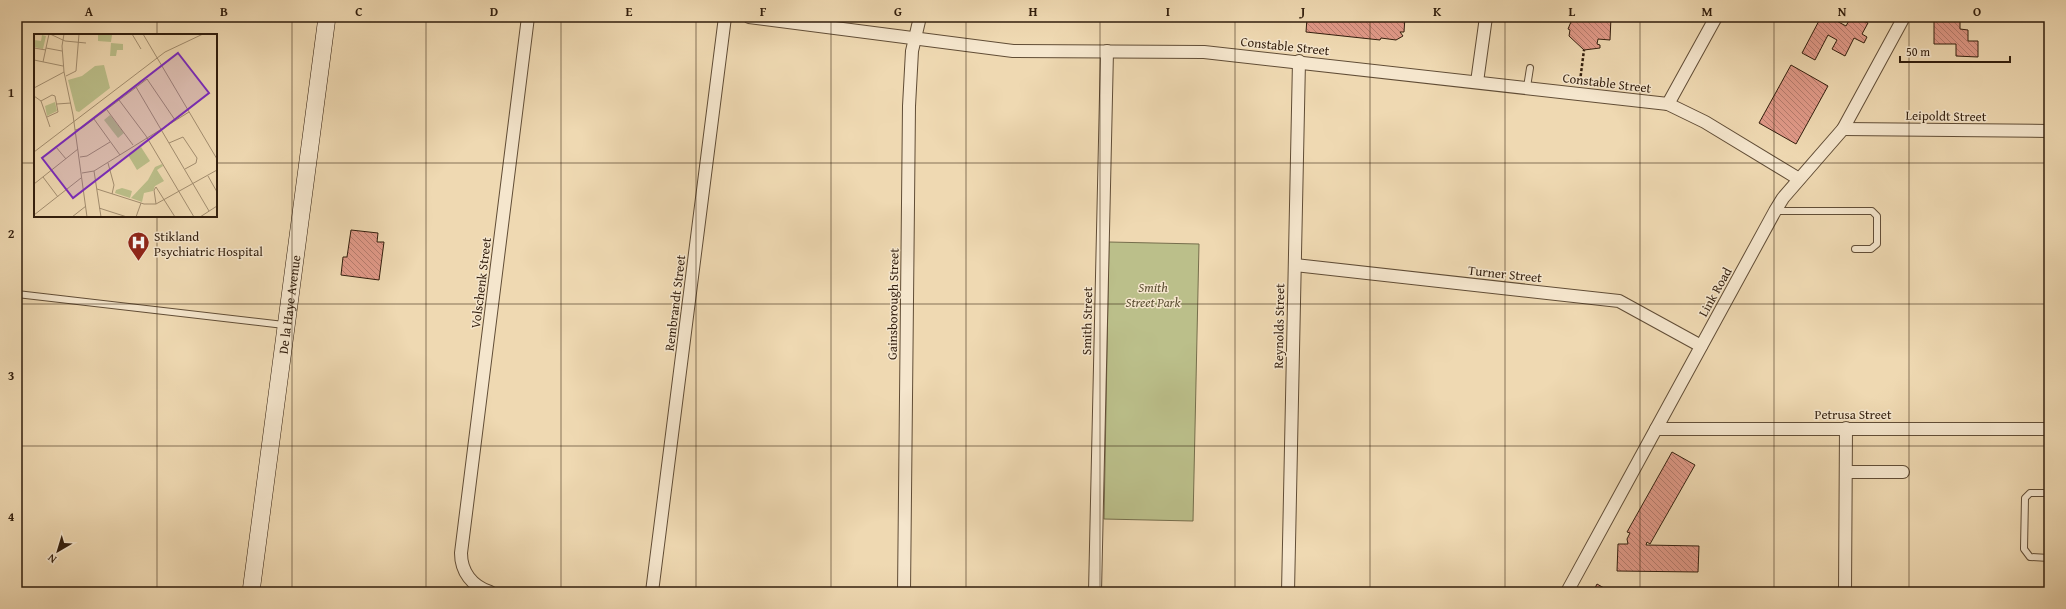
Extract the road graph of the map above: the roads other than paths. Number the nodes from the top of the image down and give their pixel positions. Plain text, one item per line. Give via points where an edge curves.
1 (327, 17) edge
2 (528, 17) edge
3 (725, 17) edge
4 (749, 17) edge
5 (920, 17) edge
6 (1486, 17) edge
7 (1716, 17) edge
8 (1904, 17) edge
9 (916, 38) junction
10 (1107, 51) junction
11 (1300, 61) junction
12 (1530, 68) dead end
13 (1477, 82) junction
14 (1526, 88) junction
15 (1668, 104) junction
16 (1843, 129) junction
17 (2049, 132) edge
18 (1799, 179) junction
19 (1775, 211) junction
20 (1855, 249) dead end
21 (1295, 265) junction
22 (17, 294) edge
23 (288, 326) junction
24 (1701, 346) junction
25 (1846, 428) junction
26 (1656, 429) junction
27 (2049, 429) edge
28 (1846, 472) junction
29 (1903, 472) dead end
30 (2049, 493) edge
31 (2049, 558) edge
32 (251, 592) edge
33 (490, 592) edge
34 (652, 592) edge
35 (904, 592) edge
36 (1095, 592) edge
37 (1288, 592) edge
38 (1567, 592) edge
39 (1845, 592) edge

1 - 23 street, De la Haye Avenue
2 - 33 street, Volschenk Street via 461,553 461,564 467,575 474,584
3 - 34 street, Rembrandt Street
4 - 9 street, Constable Street
5 - 9 street, Gainsborough Street
6 - 13 street
7 - 15 street
8 - 16 street, Link Road
9 - 10 street, Constable Street via 1013,51
9 - 35 street, Gainsborough Street via 912,51 909,106
10 - 11 street, Constable Street via 1204,52
10 - 36 street, Smith Street
11 - 13 street, Constable Street
11 - 21 street, Reynolds Street
12 - 14 lane
13 - 14 street, Constable Street
14 - 15 street, Constable Street
15 - 18 street, Constable Street via 1705,122
16 - 17 street, Leipoldt Street
16 - 18 street, Link Road
18 - 19 street, Link Road
19 - 20 lane via 1872,211 1877,216 1877,244 1871,249
19 - 24 street, Link Road
21 - 24 street, Turner Street via 1619,301
21 - 37 street, Reynolds Street
22 - 23 lane
23 - 32 street, De la Haye Avenue
24 - 26 street, Link Road
25 - 26 street, Petrusa Street
25 - 27 street, Petrusa Street
25 - 28 street
26 - 38 street, Link Road
28 - 29 street
28 - 39 street
30 - 31 lane via 2030,494 2024,502 2025,552 2030,557

